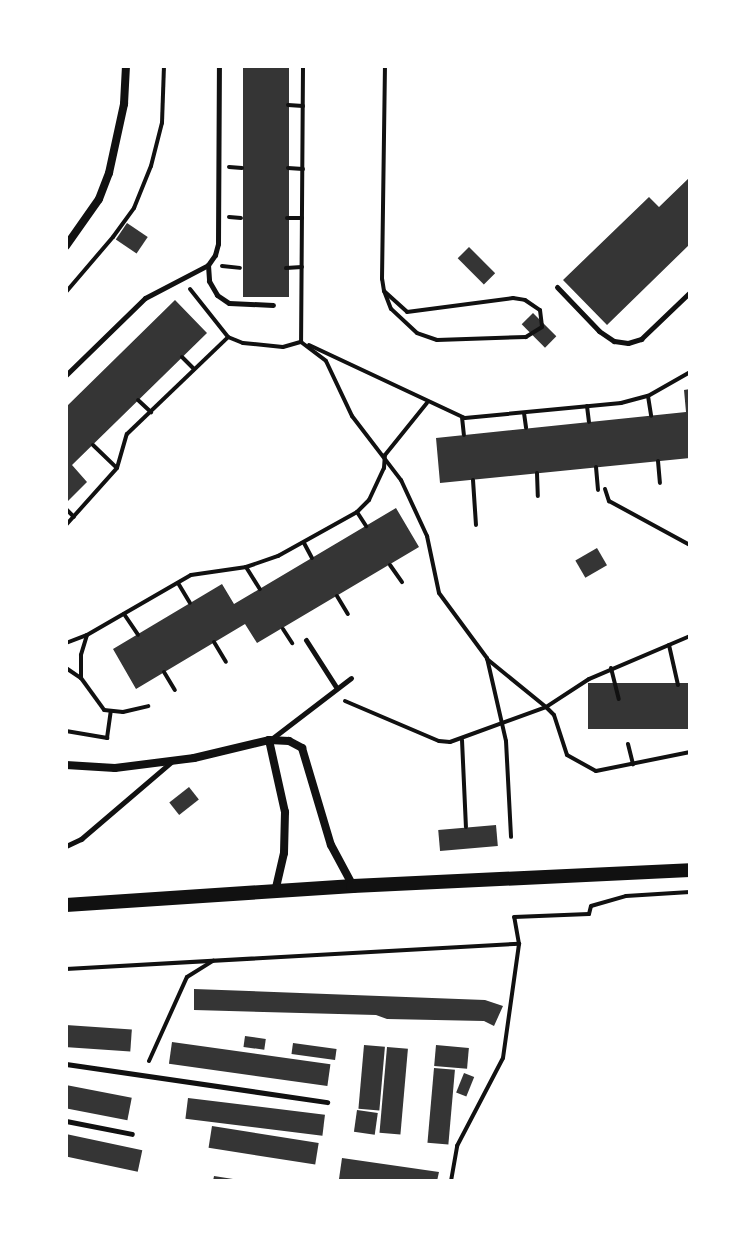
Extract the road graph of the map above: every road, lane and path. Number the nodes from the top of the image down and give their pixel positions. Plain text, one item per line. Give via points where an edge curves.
1 (126, 66) edge
2 (164, 66) edge
3 (219, 66) edge
4 (303, 66) edge
5 (385, 66) edge
6 (288, 105) dead end
7 (303, 106) junction
8 (288, 168) dead end
9 (303, 169) junction
10 (287, 218) dead end
11 (302, 218) junction
12 (66, 246) edge
13 (208, 265) junction
14 (302, 267) junction
15 (286, 268) dead end
16 (181, 278) junction
17 (557, 287) dead end
18 (384, 291) junction
19 (66, 292) edge
20 (690, 292) edge
21 (273, 305) dead end
22 (228, 337) junction
23 (301, 342) junction
24 (182, 357) dead end
25 (194, 369) junction
26 (690, 372) edge
27 (66, 375) edge
28 (648, 396) junction
29 (138, 400) dead end
30 (427, 403) junction
31 (587, 406) junction
32 (151, 412) junction
33 (524, 413) junction
34 (651, 416) dead end
35 (462, 417) junction
36 (589, 422) dead end
37 (526, 428) dead end
38 (464, 435) dead end
39 (93, 445) dead end
40 (385, 455) junction
41 (658, 461) dead end
42 (596, 467) dead end
43 (117, 468) junction
44 (537, 473) dead end
45 (473, 480) dead end
46 (660, 483) dead end
47 (605, 489) dead end
48 (598, 490) dead end
49 (538, 496) dead end
50 (66, 509) edge
51 (357, 512) junction
52 (74, 517) junction
53 (66, 525) edge
54 (476, 525) dead end
55 (366, 526) dead end
56 (304, 543) junction
57 (690, 545) edge
58 (312, 558) dead end
59 (390, 565) dead end
60 (246, 567) junction
61 (402, 582) dead end
62 (178, 583) junction
63 (260, 589) dead end
64 (337, 596) dead end
65 (190, 603) dead end
66 (124, 614) junction
67 (348, 614) dead end
68 (283, 629) dead end
69 (87, 635) junction
70 (138, 635) dead end
71 (690, 636) edge
72 (306, 640) dead end
73 (214, 642) dead end
74 (66, 643) edge
75 (669, 645) junction
76 (294, 647) dead end
77 (487, 658) junction
78 (226, 662) dead end
79 (66, 668) edge
80 (611, 668) junction
81 (164, 672) dead end
82 (81, 678) junction
83 (351, 678) dead end
84 (678, 685) dead end
85 (336, 687) junction
86 (175, 690) dead end
87 (328, 694) junction
88 (619, 699) dead end
89 (148, 706) dead end
90 (546, 707) junction
91 (111, 711) junction
92 (503, 724) junction
93 (66, 731) edge
94 (269, 740) junction
95 (462, 740) junction
96 (628, 744) dead end
97 (690, 752) edge
98 (171, 761) junction
99 (633, 764) junction
100 (66, 765) edge
101 (466, 827) dead end
102 (511, 837) dead end
103 (66, 846) edge
104 (690, 870) edge
105 (353, 886) junction
106 (275, 892) junction
107 (690, 892) edge
108 (66, 905) edge
109 (519, 944) junction
110 (214, 961) junction
111 (66, 969) edge
112 (66, 1064) edge
113 (143, 1075) junction
114 (327, 1102) dead end
115 (66, 1121) edge
116 (132, 1134) dead end
117 (451, 1181) edge

1 - 12 street via 123,116 109,173 99,199
2 - 19 path via 162,123 134,208
3 - 13 lane via 218,244
4 - 7 path
5 - 18 path
6 - 7 path
7 - 9 path
8 - 9 path
9 - 11 path
10 - 11 path
11 - 14 path
13 - 16 lane
13 - 21 lane via 209,281 229,303
14 - 15 path
14 - 23 path
16 - 22 path
16 - 27 lane via 145,298
17 - 20 lane via 599,331 628,343 641,339
18 - 18 path via 401,320 437,340 526,337 542,327 540,310 525,300 407,312
22 - 23 path via 283,347
22 - 25 path
23 - 30 path
23 - 40 path via 326,361 352,416
24 - 25 path
25 - 32 path
26 - 28 path
28 - 31 path
28 - 34 path
29 - 32 path
30 - 35 path
30 - 40 path
31 - 33 path
31 - 36 path
32 - 43 path via 127,434
33 - 35 path
33 - 37 path
35 - 38 path
39 - 43 path
40 - 51 path via 369,500
40 - 77 path via 427,536 439,593
41 - 46 path
42 - 48 path
43 - 52 path
44 - 49 path
45 - 54 path
47 - 57 path via 609,501
50 - 52 path
51 - 55 path
51 - 56 path
52 - 53 path
56 - 58 path
56 - 60 path
59 - 61 path
60 - 62 path via 203,571
60 - 63 path
62 - 65 path
62 - 66 path
64 - 67 path
66 - 69 path
66 - 70 path
68 - 76 path
69 - 74 path
69 - 82 path
71 - 75 path
72 - 85 lane
73 - 78 path
75 - 80 path
75 - 84 path
77 - 90 path
77 - 92 path
79 - 82 path
80 - 88 path
80 - 90 path
81 - 86 path
82 - 91 path via 104,710
83 - 85 lane
85 - 87 lane
87 - 94 lane
87 - 95 path via 439,741
89 - 91 path
90 - 92 path
90 - 99 path via 554,715 561,745 576,763 596,771
91 - 93 path via 107,738
92 - 95 path
92 - 102 path
94 - 98 street
94 - 105 street via 302,748 331,845
94 - 106 street via 285,812 284,853
95 - 101 path
96 - 99 path
97 - 99 path
98 - 100 street via 115,768
98 - 103 lane
104 - 105 street
105 - 106 street
106 - 108 street
107 - 109 path via 626,896 591,906 589,914 514,917
109 - 110 path
109 - 117 path via 503,1058 457,1146
110 - 111 path
110 - 113 path via 187,977
112 - 113 lane
113 - 114 lane
115 - 116 lane

